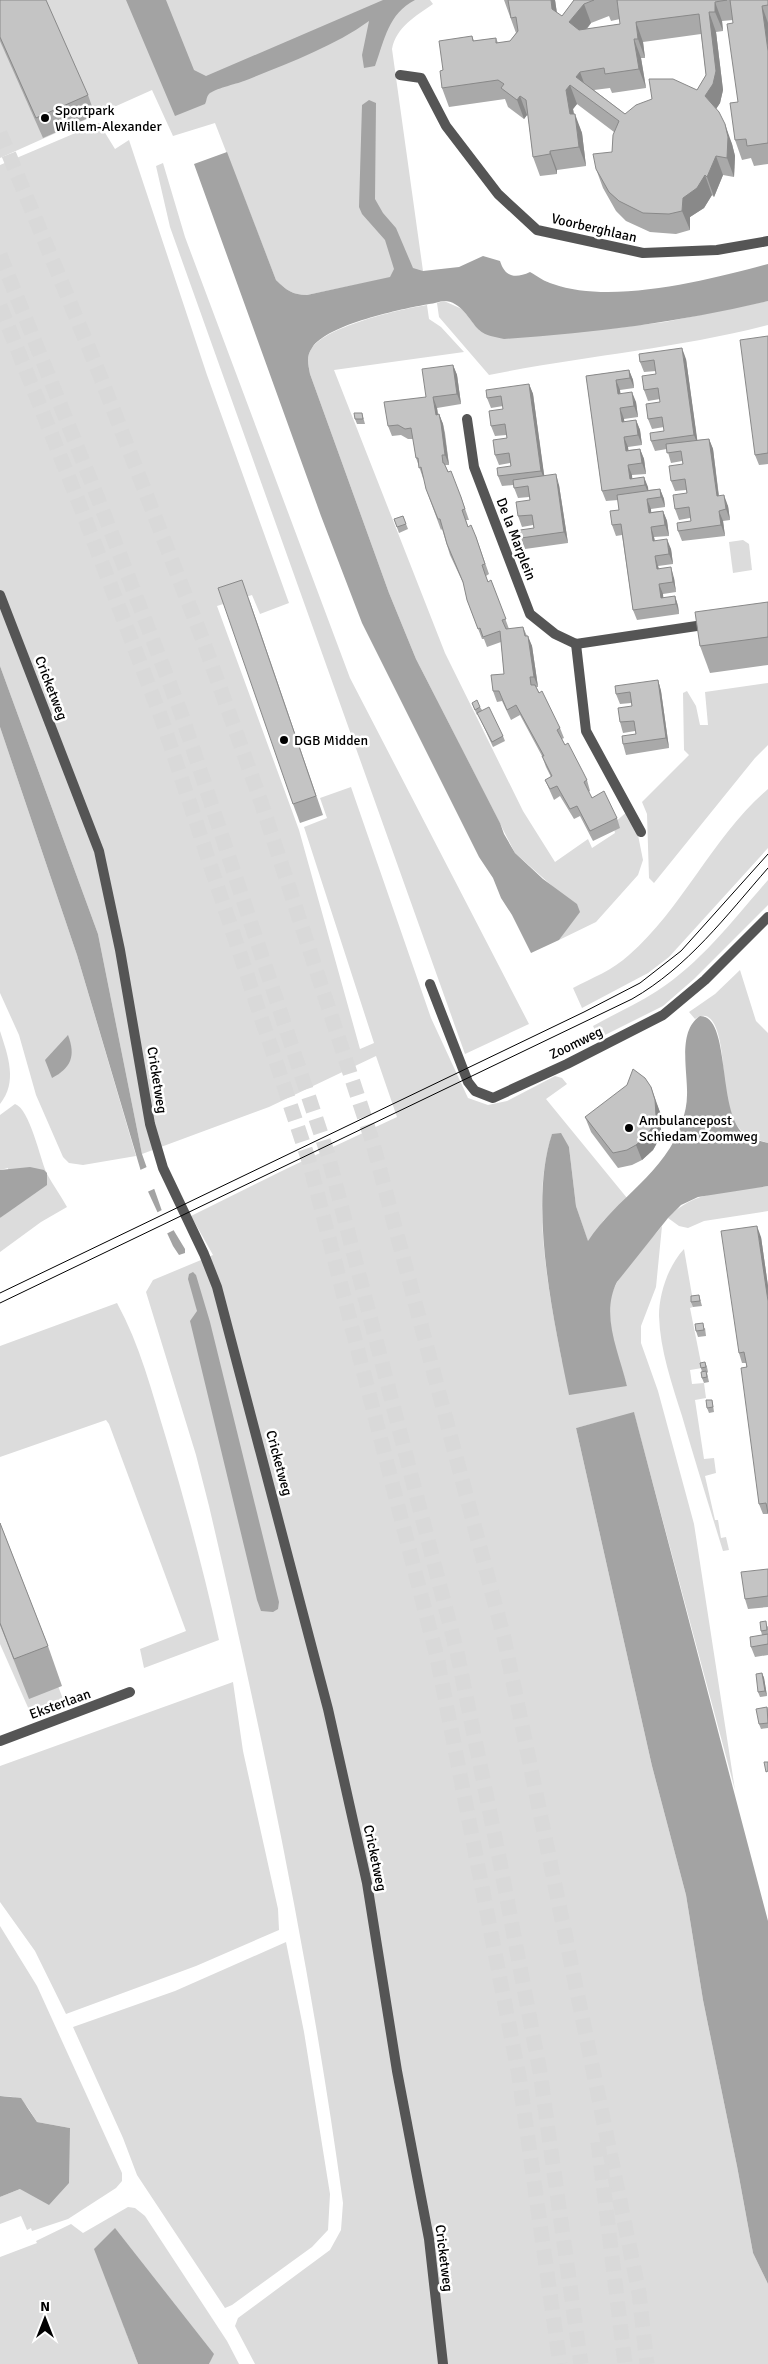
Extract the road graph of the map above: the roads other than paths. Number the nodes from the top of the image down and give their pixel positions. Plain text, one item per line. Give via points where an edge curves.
1 (400, 75) dead end
2 (768, 241) edge
3 (467, 419) dead end
4 (0, 595) edge
5 (722, 622) edge
6 (576, 644) junction
7 (641, 832) dead end
8 (768, 917) edge
9 (430, 984) dead end
10 (130, 1692) dead end
11 (0, 1741) edge
12 (443, 2364) edge

1 - 2 street, Voorberghlaan via 421,78 451,134 498,194 537,230 643,254 717,250
3 - 6 street, De la Marplein via 474,467 530,614 555,634
4 - 12 street, Cricketweg via 100,851 150,1124 163,1168 217,1288 328,1709 367,1883 397,2071 429,2239
5 - 6 street
6 - 7 street via 586,731
8 - 9 street, Zoomweg via 705,980 663,1015 493,1098 475,1091 468,1082
10 - 11 street, Eksterlaan

